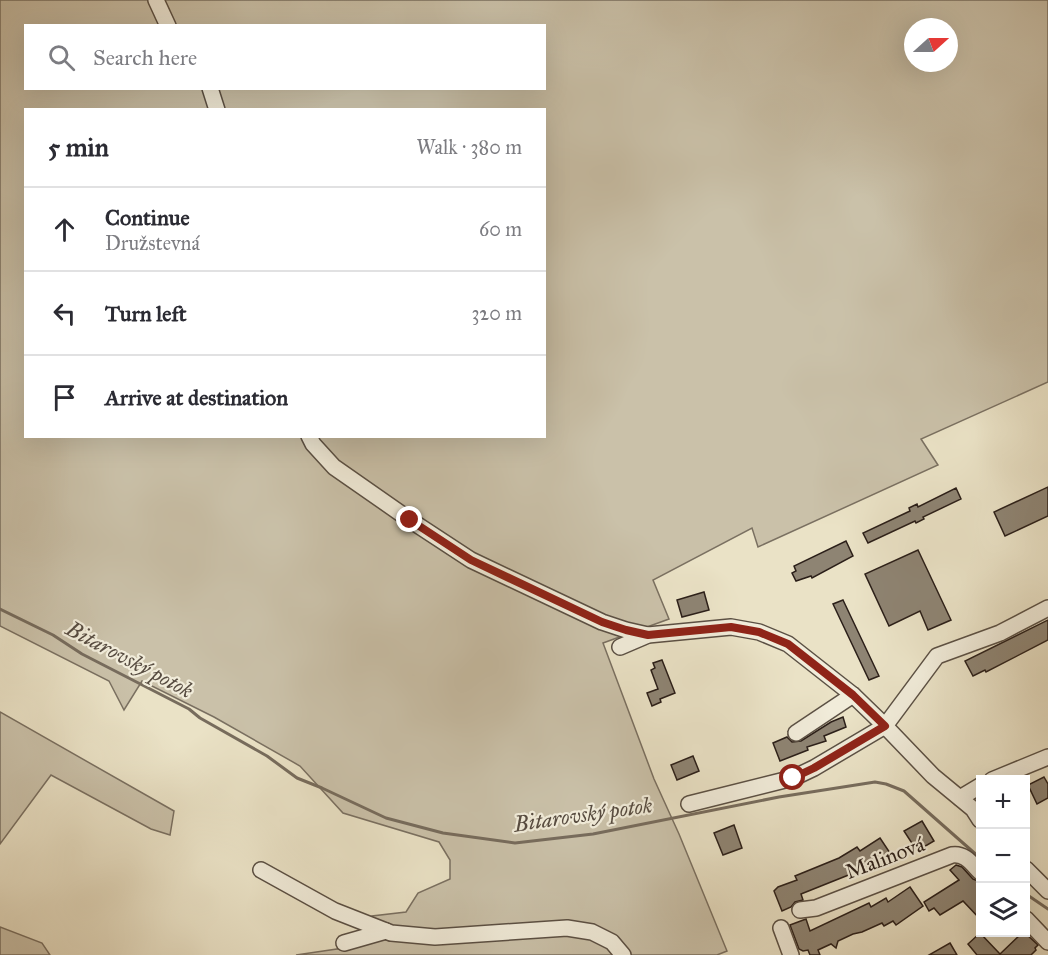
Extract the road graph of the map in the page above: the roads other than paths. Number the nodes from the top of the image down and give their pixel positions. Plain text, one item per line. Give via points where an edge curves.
1 (156, 0) edge
2 (167, 24) edge
3 (211, 90) edge
4 (216, 108) edge
5 (310, 438) edge
6 (1048, 609) edge
7 (648, 635) junction
8 (620, 647) dead end
9 (853, 695) junction
10 (885, 726) junction
11 (796, 733) dead end
12 (1048, 757) edge
13 (1004, 775) edge
14 (976, 789) edge
15 (960, 798) junction
16 (689, 804) dead end
17 (976, 815) edge
18 (976, 867) edge
19 (261, 870) dead end
20 (1030, 873) edge
21 (1048, 891) edge
22 (800, 910) dead end
23 (1030, 923) edge
24 (781, 928) dead end
25 (386, 931) junction
26 (1048, 942) edge
27 (345, 944) dead end
28 (622, 955) edge
29 (791, 955) edge

1 - 2 street
3 - 4 street
5 - 7 street via 334,467 471,560 602,622
6 - 10 street via 1000,633 937,656
7 - 8 street
7 - 9 street via 731,627 759,632 788,644
9 - 10 street
9 - 11 street
10 - 15 street
10 - 16 street via 793,778
12 - 13 street
14 - 15 street
15 - 17 street
18 - 22 street, Malinová via 964,856 952,855 816,908
19 - 25 street via 334,911
20 - 21 street
23 - 26 street
24 - 29 street
25 - 27 street
25 - 28 street via 435,937 567,927 592,932 612,942

